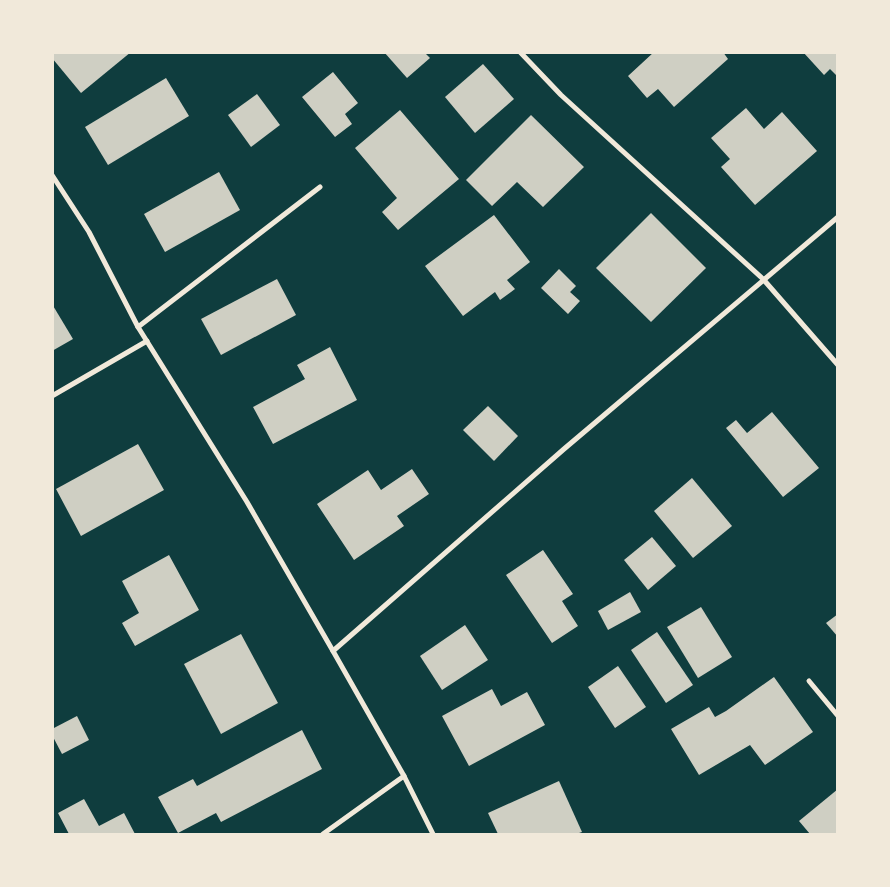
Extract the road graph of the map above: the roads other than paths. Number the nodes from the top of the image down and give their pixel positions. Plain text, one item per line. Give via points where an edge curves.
1 (520, 52) edge
2 (52, 175) edge
3 (320, 187) dead end
4 (838, 217) edge
5 (763, 279) junction
6 (138, 327) junction
7 (147, 341) junction
8 (838, 365) edge
9 (52, 396) edge
10 (333, 651) junction
11 (809, 681) dead end
12 (838, 716) edge
13 (404, 776) junction
14 (323, 834) edge
15 (433, 834) edge

1 - 5 street via 561,95
2 - 6 street via 89,232
3 - 6 street
4 - 5 street
5 - 8 street
5 - 10 street
6 - 7 street
7 - 9 street
7 - 10 street via 247,502
10 - 13 street
11 - 12 street
13 - 14 street
13 - 15 street

